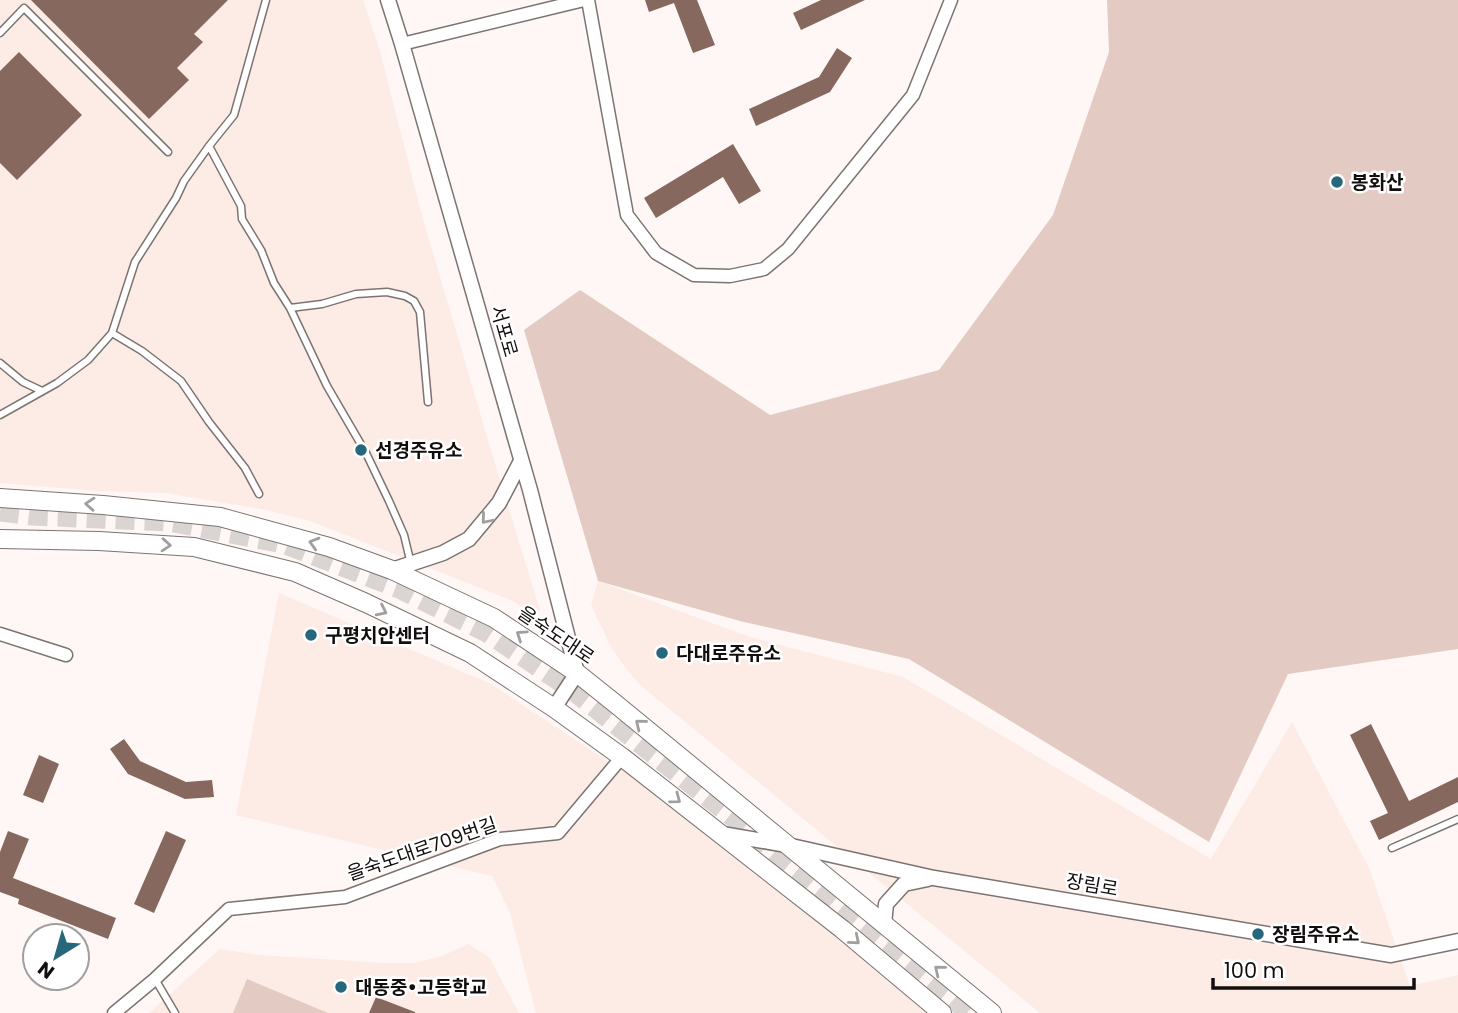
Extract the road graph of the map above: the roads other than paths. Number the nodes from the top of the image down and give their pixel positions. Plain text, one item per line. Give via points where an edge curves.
1 (265, 0) edge
2 (388, 0) edge
3 (586, 0) edge
4 (951, 0) edge
5 (0, 33) edge
6 (402, 44) junction
7 (209, 146) junction
8 (168, 152) dead end
9 (290, 309) junction
10 (113, 333) junction
11 (0, 363) edge
12 (42, 391) junction
13 (428, 402) dead end
14 (0, 415) edge
15 (521, 461) junction
16 (259, 494) dead end
17 (0, 498) edge
18 (0, 540) edge
19 (411, 564) junction
20 (392, 570) junction
21 (0, 634) edge
22 (66, 655) dead end
23 (577, 673) junction
24 (554, 708) junction
25 (622, 757) junction
26 (1458, 819) edge
27 (722, 834) junction
28 (787, 845) junction
29 (1392, 848) dead end
30 (934, 878) junction
31 (884, 924) junction
32 (1458, 941) edge
33 (155, 979) junction
34 (114, 1013) edge
35 (176, 1013) edge
36 (943, 1013) edge
37 (992, 1013) edge

1 - 7 lane via 234,115
2 - 6 street, 서포로
3 - 4 street via 627,215 656,253 694,275 730,276 764,269 788,249 904,105
3 - 6 street
5 - 8 lane via 24,8
6 - 15 street, 서포로
7 - 9 lane
7 - 10 lane via 135,262
9 - 13 lane via 387,292 414,301
9 - 19 lane via 389,501
10 - 12 lane via 88,360
10 - 16 lane via 181,382
11 - 12 lane
12 - 14 lane
15 -> 19 street via 499,503 469,539
15 - 23 street, 서포로
20 -> 17 main road, 을숙도대로 via 220,517
18 -> 24 main road via 194,547 295,572 470,653
19 - 20 street
23 -> 20 main road, 을숙도대로 via 494,618
21 - 22 street
23 - 24 street
28 -> 23 main road, 을숙도대로
24 - 25 main road
25 -> 27 main road
25 - 33 street, 을숙도대로709번길 via 558,833 500,839 345,897 229,909
26 - 29 lane
27 - 28 street, 장림로
27 -> 36 main road
28 - 30 street, 장림로
28 - 31 main road, 을숙도대로
30 - 31 street via 904,884 886,904
30 - 32 street, 장림로 via 1391,955
37 -> 31 main road, 을숙도대로
33 - 34 street, 을숙도대로709번길
33 - 35 lane

